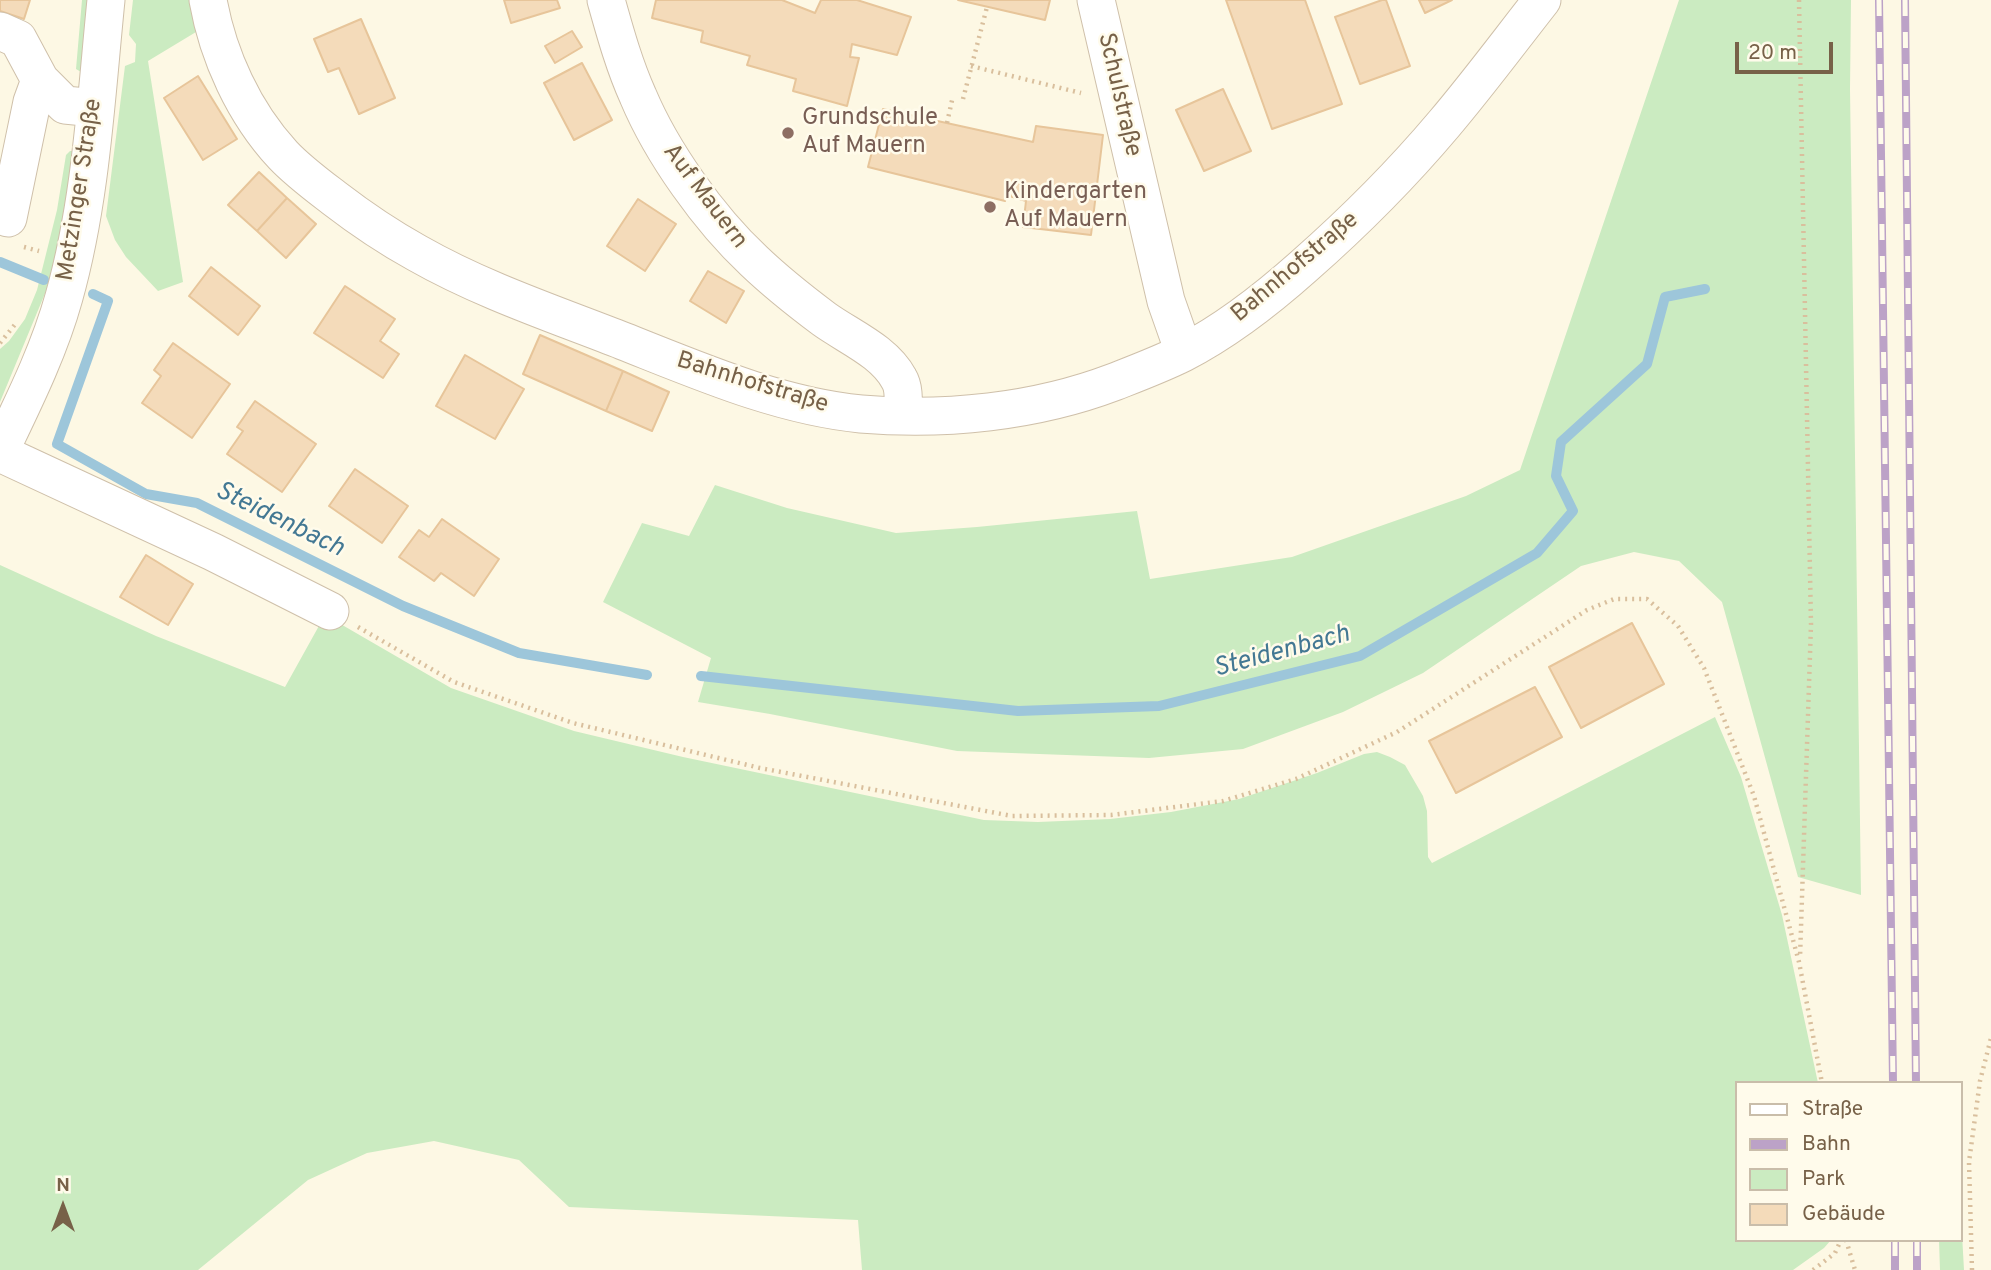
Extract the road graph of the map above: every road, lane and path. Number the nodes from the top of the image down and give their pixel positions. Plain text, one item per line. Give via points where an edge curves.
1 (106, 0) edge
2 (208, 0) edge
3 (606, 0) edge
4 (1096, 0) edge
5 (1542, 0) edge
6 (1799, 0) edge
7 (987, 7) dead end
8 (0, 31) edge
9 (971, 66) junction
10 (40, 79) junction
11 (953, 96) dead end
12 (963, 99) dead end
13 (1120, 102) junction
14 (96, 108) junction
15 (947, 123) dead end
16 (8, 218) dead end
17 (20, 317) dead end
18 (0, 343) edge
19 (1186, 351) junction
20 (903, 415) junction
21 (0, 452) edge
22 (330, 611) joint
23 (1799, 962) junction
24 (1991, 1038) edge
25 (1822, 1081) edge
26 (1839, 1242) edge
27 (1847, 1242) edge
28 (1813, 1270) edge
29 (1855, 1270) edge
30 (1972, 1270) edge

1 - 14 street, Metzinger Straße
2 - 20 street, Bahnhofstraße via 218,43 242,97 284,156 362,219 416,253 509,296 736,383 816,407
3 - 20 street, Auf Mauern via 638,97 690,185 731,237 771,276 887,364 900,380
4 - 13 street, Schulstraße
5 - 19 street, Bahnhofstraße via 1443,126 1350,226 1273,294
6 - 23 path via 1811,624
7 - 9 path
8 - 10 street via 18,39
9 - 12 path
9 - 13 path
10 - 14 street via 65,105
10 - 16 street
11 - 15 path
13 - 19 street, Schulstraße via 1166,301
14 - 21 street, Metzinger Straße via 79,231 64,297 48,345
17 - 18 path
19 - 20 street, Bahnhofstraße via 1062,399 957,415
21 - 22 street
22 - 23 path via 454,682 573,723 760,768 1024,816 1111,815 1223,801 1296,779 1397,732 1587,610 1614,599 1647,599 1678,626 1704,668 1754,796
23 - 25 path
24 - 30 path via 1969,1162
26 - 28 path via 1835,1253
27 - 29 path

